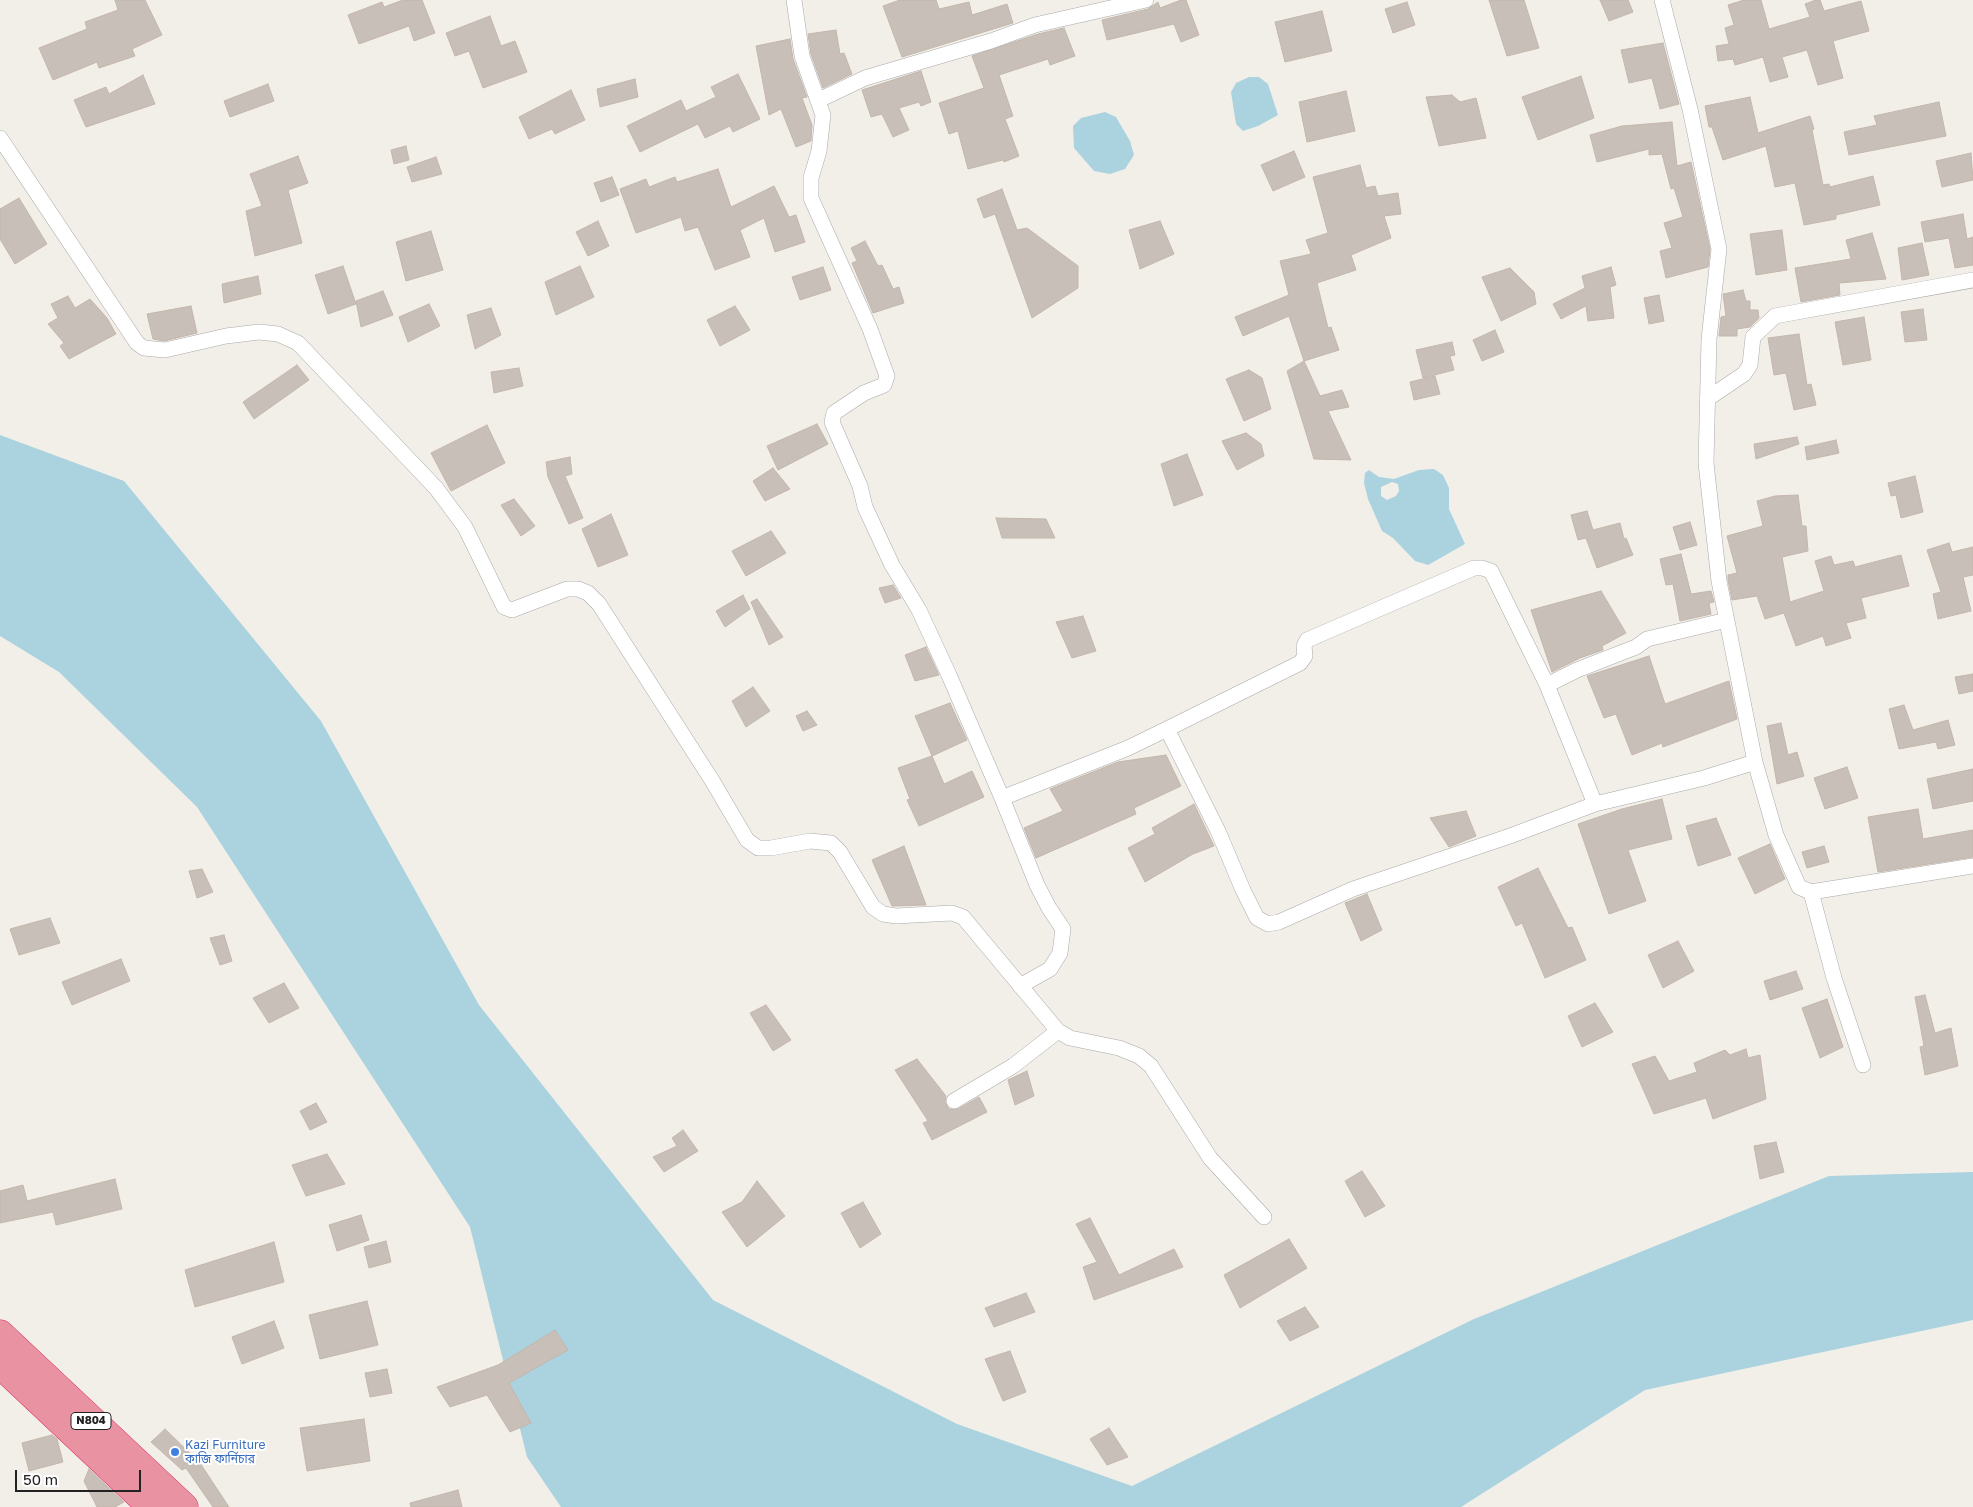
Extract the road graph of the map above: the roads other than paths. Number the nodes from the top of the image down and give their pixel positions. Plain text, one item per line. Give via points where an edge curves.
1 (794, 0) edge
2 (1146, 0) edge
3 (1662, 0) edge
4 (820, 100) junction
5 (0, 138) edge
6 (1973, 280) edge
7 (1707, 399) junction
8 (1727, 620) junction
9 (1548, 685) junction
10 (1167, 728) junction
11 (1755, 762) junction
12 (1002, 798) junction
13 (1595, 804) junction
14 (1973, 866) edge
15 (1811, 892) junction
16 (1020, 986) junction
17 (1058, 1031) junction
18 (1863, 1065) dead end
19 (954, 1102) dead end
20 (1264, 1217) dead end
21 (0, 1334) edge
22 (0, 1364) edge
23 (84, 1429) junction
24 (152, 1507) edge
25 (184, 1507) edge

1 - 4 street via 802,56
2 - 4 street via 1035,25 865,78
3 - 7 street via 1690,110 1719,249 1709,339
4 - 12 street via 823,115 819,151 811,178 811,198 887,376 884,385 864,393 834,413 832,422 860,486 865,507 949,675
5 - 16 street via 137,343 144,348 166,350 259,332 278,334 298,343 436,488 465,527 504,607 512,610 567,589 588,593 599,604 747,840 758,848 810,841 831,843 840,852 873,907 883,914 896,916 952,913 963,917
6 - 7 street via 1775,316 1753,337 1750,365 1744,374
7 - 8 street via 1706,463 1719,581
8 - 9 street via 1647,639 1636,647
8 - 11 street
9 - 10 street via 1491,571 1474,568 1307,640 1305,656 1300,663
9 - 13 street
10 - 12 street via 1128,748
10 - 13 street via 1257,918 1268,924 1353,889
11 - 13 street
11 - 15 street via 1776,835 1799,887
12 - 16 street via 1037,885 1063,929 1060,953 1050,969
14 - 15 street
15 - 18 street via 1834,978
16 - 17 street
17 - 19 street via 1012,1066
17 - 20 street via 1070,1038 1119,1048 1139,1056 1164,1084 1210,1158
21 - 23 highway, N804
22 - 23 highway, N804
23 - 24 highway, N804
23 - 25 highway, N804

